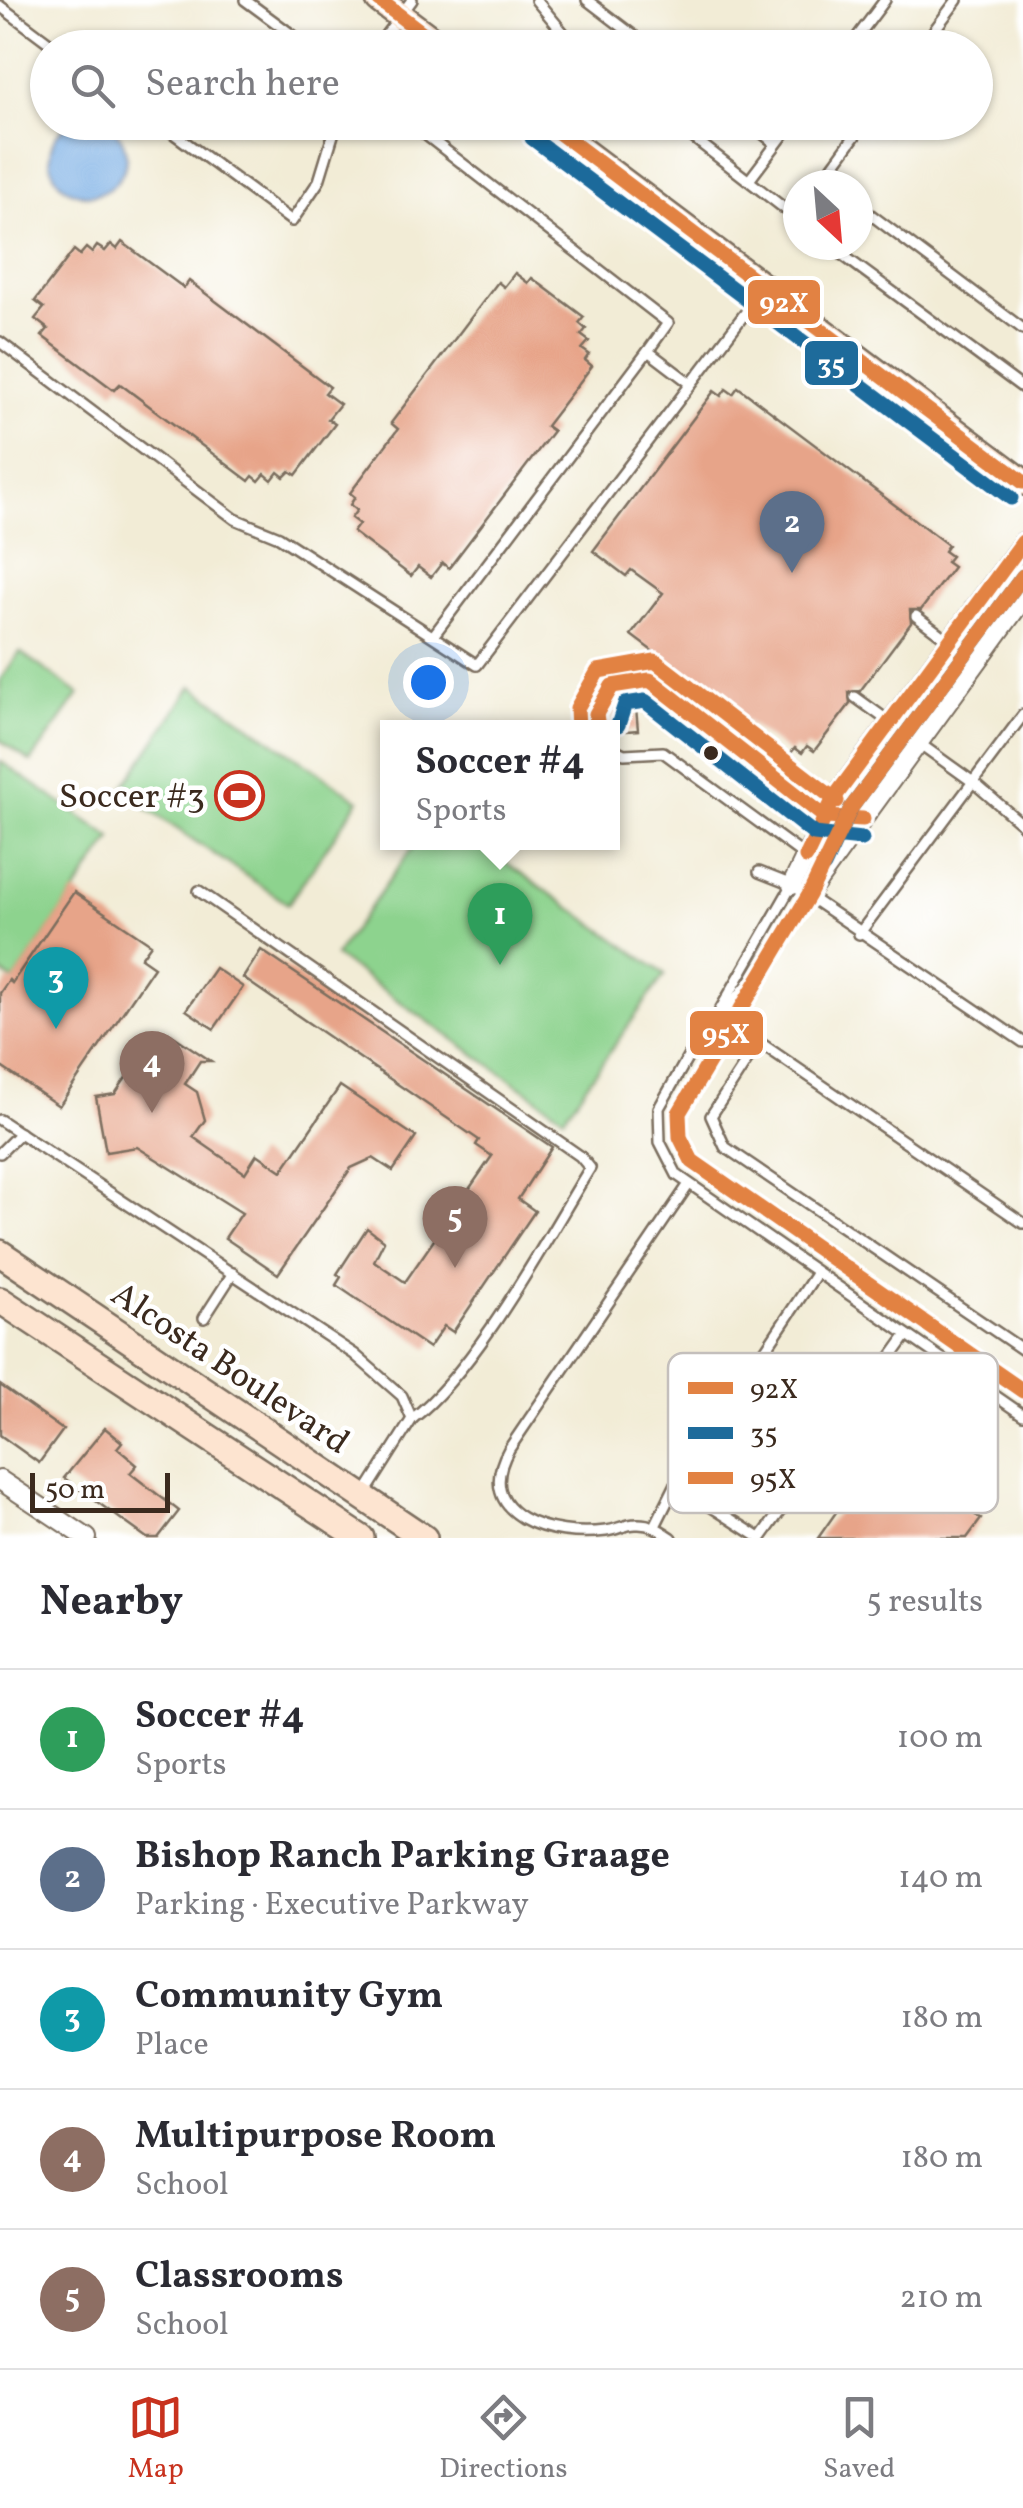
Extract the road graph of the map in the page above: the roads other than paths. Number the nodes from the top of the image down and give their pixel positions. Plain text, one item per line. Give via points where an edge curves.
1 (245, 0) edge
2 (536, 0) edge
3 (588, 0) edge
4 (885, 0) edge
5 (956, 0) edge
6 (397, 5) edge
7 (0, 6) edge
8 (32, 30) edge
9 (286, 30) edge
10 (385, 30) edge
11 (424, 30) edge
12 (561, 30) edge
13 (627, 30) edge
14 (862, 30) edge
15 (934, 30) edge
16 (183, 140) edge
17 (331, 140) edge
18 (431, 140) edge
19 (568, 140) edge
20 (697, 140) edge
21 (771, 140) edge
22 (779, 140) edge
23 (853, 140) edge
24 (776, 144) junction
25 (834, 170) edge
26 (750, 179) junction
27 (783, 205) edge
28 (873, 216) edge
29 (848, 260) edge
30 (766, 286) junction
31 (1023, 329) edge
32 (0, 342) edge
33 (648, 352) junction
34 (690, 383) junction
35 (1023, 388) edge
36 (1023, 482) edge
37 (1023, 542) edge
38 (1023, 600) edge
39 (916, 616) dead end
40 (433, 636) junction
41 (950, 641) junction
42 (855, 698) dead end
43 (1023, 715) edge
44 (597, 720) edge
45 (890, 723) junction
46 (919, 743) junction
47 (620, 752) edge
48 (973, 782) junction
49 (825, 816) junction
50 (863, 819) junction
51 (1023, 826) edge
52 (806, 856) junction
53 (826, 871) junction
54 (759, 872) dead end
55 (199, 891) dead end
56 (800, 891) junction
57 (859, 934) junction
58 (712, 1026) junction
59 (1023, 1042) edge
60 (0, 1120) edge
61 (20, 1133) junction
62 (0, 1152) edge
63 (689, 1184) junction
64 (1023, 1223) edge
65 (0, 1253) edge
66 (234, 1273) junction
67 (816, 1274) junction
68 (0, 1300) edge
69 (204, 1318) dead end
70 (908, 1335) junction
71 (1023, 1350) edge
72 (763, 1353) edge
73 (895, 1353) edge
74 (934, 1353) edge
75 (998, 1397) edge
76 (1023, 1414) edge
77 (412, 1419) junction
78 (0, 1480) edge
79 (363, 1498) junction
80 (668, 1499) edge
81 (722, 1513) edge
82 (779, 1513) edge
83 (654, 1526) junction
84 (604, 1532) junction
85 (87, 1538) edge
86 (361, 1538) edge
87 (424, 1538) edge
88 (616, 1538) edge
89 (672, 1538) edge
90 (761, 1538) edge

1 - 9 lane
2 - 12 lane
3 - 13 lane
4 - 14 lane
5 - 15 lane
6 - 10 lane
6 - 11 main road
7 - 8 lane
16 - 17 lane via 292,220 319,182
18 - 33 lane via 668,324
19 - 30 main road
20 - 26 lane
21 - 24 lane
22 - 24 lane
23 - 25 lane
24 - 26 lane
26 - 27 lane
28 - 31 lane
29 - 35 lane
30 - 34 lane
30 - 36 main road
32 - 40 lane via 235,519 279,537
33 - 34 lane
33 - 40 lane
34 - 40 lane via 477,665
37 - 41 street
38 - 46 street
39 - 41 lane
41 - 45 street
42 - 45 lane
43 - 48 lane
44 - 49 lane via 612,686 650,680
45 - 46 lane
45 - 49 street
46 - 48 lane
46 - 50 street
47 - 52 lane via 663,752
48 - 51 lane
48 - 57 lane
49 - 50 lane
49 - 52 street
50 - 53 street
52 - 53 lane
52 - 56 street
53 - 56 street
54 - 56 lane
55 - 77 lane via 590,1168 438,1399
56 - 57 lane
56 - 58 lane via 753,978
56 - 58 lane via 764,928
57 - 59 lane
58 - 63 lane via 659,1108 660,1142
60 - 61 lane
61 - 62 lane
61 - 66 lane
63 - 67 lane
63 - 84 lane via 500,1465 498,1483 512,1514 541,1526
64 - 71 lane via 758,1042 712,1116 725,1147
65 - 79 main road, Alcosta Boulevard
66 - 69 lane
66 - 77 lane via 354,1354 402,1396
67 - 70 lane
67 - 72 lane
68 - 86 main road, Alcosta Boulevard
70 - 73 lane
70 - 74 lane
75 - 76 lane
77 - 79 lane
78 - 85 street
79 - 87 main road, Alcosta Boulevard
80 - 83 lane
81 - 90 lane
82 - 90 lane
83 - 84 lane via 634,1523
83 - 89 lane
84 - 88 lane

